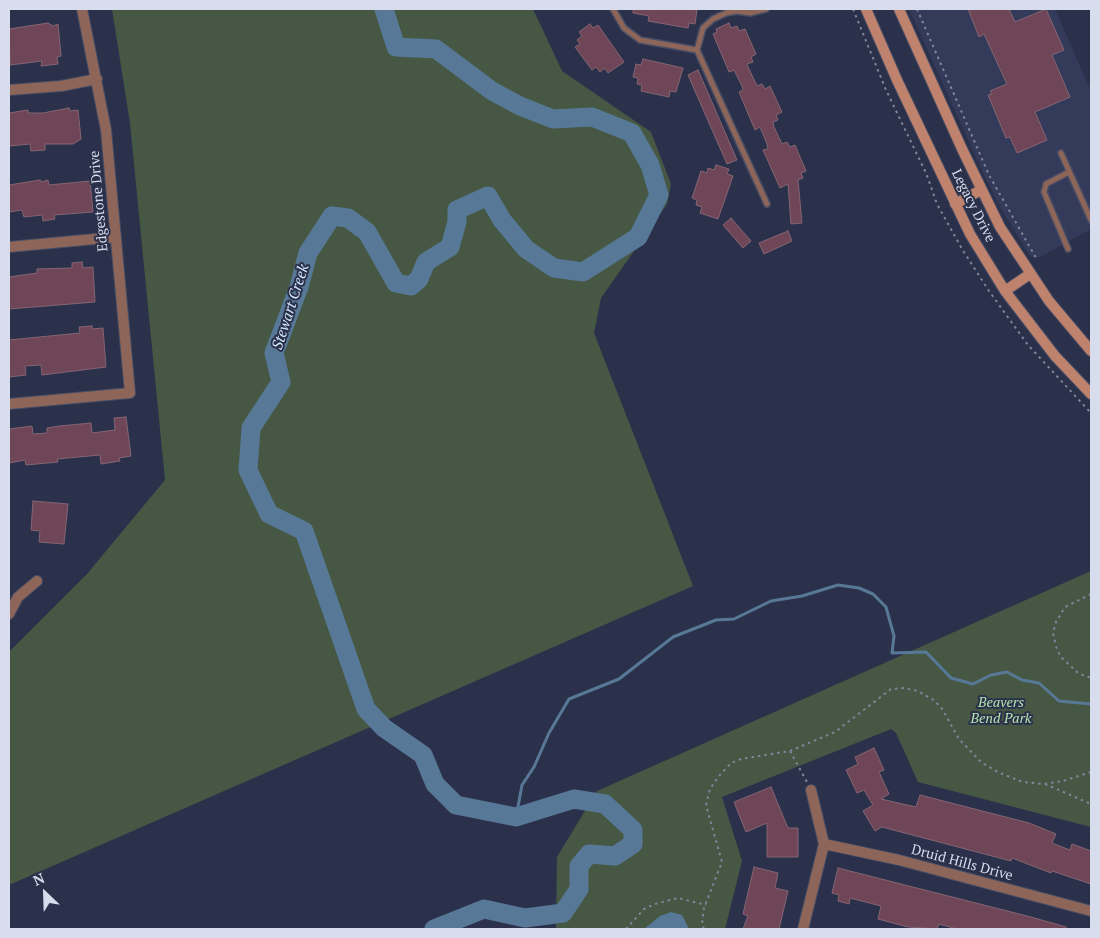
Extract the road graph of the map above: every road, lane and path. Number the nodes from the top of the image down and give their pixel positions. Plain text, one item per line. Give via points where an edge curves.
1 (82, 9) edge
2 (613, 9) edge
3 (766, 9) edge
4 (866, 9) edge
5 (899, 9) edge
6 (917, 9) edge
7 (697, 50) junction
8 (97, 78) junction
9 (9, 90) edge
10 (1060, 153) dead end
11 (1069, 172) junction
12 (981, 190) junction
13 (767, 204) dead end
14 (954, 204) junction
15 (1091, 220) edge
16 (116, 238) junction
17 (9, 247) edge
18 (1068, 249) dead end
19 (1036, 258) dead end
20 (1030, 274) junction
21 (1005, 291) junction
22 (1091, 351) edge
23 (1091, 394) edge
24 (9, 404) edge
25 (37, 581) dead end
26 (1091, 594) edge
27 (9, 614) edge
28 (1091, 678) edge
29 (790, 751) junction
30 (1091, 772) edge
31 (1044, 784) junction
32 (810, 790) joint
33 (1091, 804) edge
34 (824, 844) junction
35 (706, 905) junction
36 (1091, 911) edge
37 (626, 929) edge
38 (704, 929) edge
39 (803, 929) edge

1 - 8 street, Edgestone Drive
2 - 7 lane via 624,28 640,40
3 - 7 lane via 726,13 713,19 703,28
4 - 14 main road, Legacy Drive
5 - 12 main road, Legacy Drive
6 - 19 path via 989,175
7 - 13 lane
8 - 9 street
8 - 16 street, Edgestone Drive via 106,130
10 - 11 lane
11 - 15 lane
11 - 18 lane via 1046,184 1044,192
12 - 14 main road
12 - 20 main road, Legacy Drive
14 - 21 main road, Legacy Drive
16 - 17 street
16 - 24 street, Edgestone Drive via 130,393
20 - 21 main road
20 - 22 main road, Legacy Drive
21 - 23 main road, Legacy Drive via 1054,356
25 - 27 street via 18,597
26 - 28 path via 1065,607 1053,633 1062,658 1078,673
29 - 31 path via 836,732 891,690 904,688 918,691 941,707 959,739 982,763 1023,782
29 - 32 path
29 - 35 path via 731,763 710,789 706,805 708,818 722,862
30 - 31 path via 1063,782
31 - 33 path
32 - 34 street
34 - 36 street, Druid Hills Drive via 899,860
34 - 39 street
35 - 37 path via 678,898 655,904 644,909
35 - 38 path

